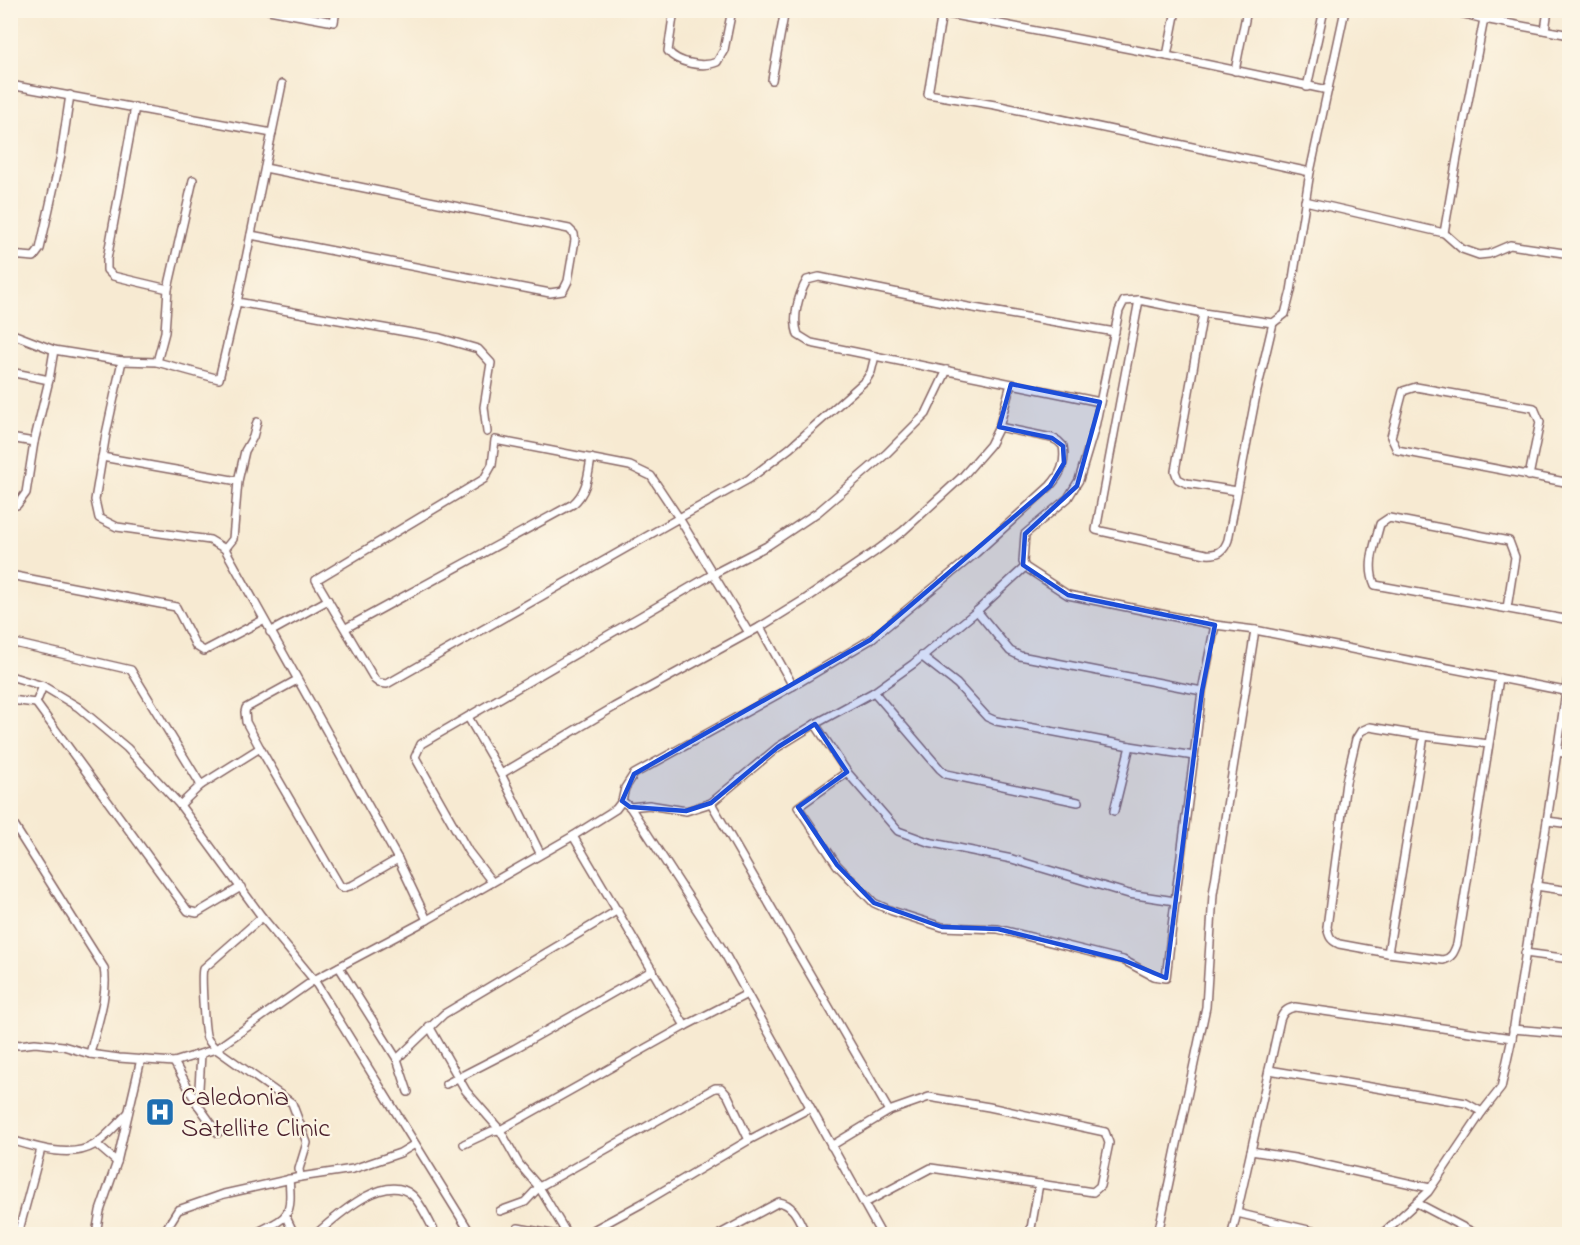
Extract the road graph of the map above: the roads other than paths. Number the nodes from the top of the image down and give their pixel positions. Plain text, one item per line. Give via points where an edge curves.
1 (269, 10) edge
2 (336, 10) edge
3 (674, 10) edge
4 (732, 10) edge
5 (785, 10) edge
6 (927, 10) edge
7 (1176, 10) edge
8 (1247, 10) edge
9 (1324, 10) edge
10 (1345, 10) edge
11 (1448, 10) edge
12 (1548, 10) edge
13 (942, 13) junction
14 (1484, 19) junction
15 (1545, 30) junction
16 (1569, 35) edge
17 (1167, 56) junction
18 (1235, 71) junction
19 (772, 81) dead end
20 (282, 84) dead end
21 (10, 85) edge
22 (1307, 87) junction
23 (1328, 90) junction
24 (70, 95) junction
25 (135, 107) junction
26 (272, 133) junction
27 (265, 168) junction
28 (1310, 172) junction
29 (193, 180) dead end
30 (1305, 201) junction
31 (1444, 233) junction
32 (251, 235) junction
33 (1569, 254) edge
34 (10, 255) edge
35 (168, 289) junction
36 (1139, 300) junction
37 (237, 302) junction
38 (1203, 313) junction
39 (1273, 323) junction
40 (1114, 332) junction
41 (10, 333) edge
42 (54, 350) junction
43 (874, 356) junction
44 (122, 362) junction
45 (157, 362) junction
46 (947, 370) junction
47 (10, 372) edge
48 (49, 380) junction
49 (1011, 384) junction
50 (1100, 402) junction
51 (257, 422) dead end
52 (999, 427) junction
53 (487, 432) dead end
54 (10, 438) edge
55 (34, 442) junction
56 (102, 457) junction
57 (591, 458) junction
58 (1529, 476) junction
59 (238, 481) junction
60 (1569, 483) edge
61 (1237, 491) junction
62 (10, 506) edge
63 (679, 518) junction
64 (225, 549) junction
65 (1025, 567) junction
66 (714, 574) junction
67 (10, 575) edge
68 (328, 600) junction
69 (1507, 608) junction
70 (977, 610) junction
71 (263, 620) junction
72 (1569, 620) edge
73 (1215, 625) junction
74 (760, 627) junction
75 (346, 628) junction
76 (1255, 630) junction
77 (270, 632) junction
78 (749, 633) junction
79 (10, 642) edge
80 (921, 656) junction
81 (1569, 664) edge
82 (10, 676) edge
83 (1498, 678) junction
84 (297, 680) junction
85 (43, 686) junction
86 (793, 686) junction
87 (1202, 691) junction
88 (1565, 691) junction
89 (874, 692) junction
90 (10, 700) edge
91 (36, 703) junction
92 (468, 717) junction
93 (815, 723) junction
94 (1424, 736) junction
95 (1489, 744) junction
96 (1130, 747) junction
97 (260, 748) junction
98 (1557, 752) junction
99 (1569, 754) edge
100 (1194, 756) junction
101 (847, 772) junction
102 (501, 774) junction
103 (201, 785) junction
104 (622, 801) junction
105 (1078, 802) dead end
106 (711, 803) junction
107 (180, 804) junction
108 (630, 807) junction
109 (1114, 811) dead end
110 (10, 819) edge
111 (1547, 821) junction
112 (1569, 824) edge
113 (573, 836) junction
114 (540, 854) junction
115 (398, 859) junction
116 (492, 882) junction
117 (1536, 886) junction
118 (242, 887) junction
119 (1569, 891) edge
120 (1175, 901) junction
121 (618, 910) junction
122 (262, 916) junction
123 (427, 920) junction
124 (1388, 953) junction
125 (1525, 954) junction
126 (1569, 959) edge
127 (339, 967) junction
128 (653, 970) junction
129 (314, 980) junction
130 (747, 994) junction
131 (429, 1026) junction
132 (685, 1026) junction
133 (1513, 1029) junction
134 (1569, 1034) edge
135 (1512, 1038) junction
136 (10, 1043) edge
137 (216, 1049) junction
138 (90, 1054) junction
139 (201, 1054) junction
140 (141, 1059) junction
141 (397, 1059) junction
142 (174, 1062) junction
143 (1269, 1070) junction
144 (458, 1078) junction
145 (446, 1084) dead end
146 (408, 1092) dead end
147 (198, 1105) junction
148 (810, 1108) junction
149 (889, 1111) junction
150 (1482, 1112) junction
151 (128, 1113) junction
152 (500, 1130) junction
153 (218, 1133) dead end
154 (11, 1140) edge
155 (749, 1140) junction
156 (96, 1144) junction
157 (415, 1144) junction
158 (464, 1144) dead end
159 (831, 1146) junction
160 (41, 1149) junction
161 (1251, 1151) junction
162 (117, 1162) junction
163 (300, 1177) junction
164 (290, 1179) junction
165 (1039, 1184) junction
166 (538, 1187) junction
167 (1430, 1188) junction
168 (865, 1203) junction
169 (1417, 1203) junction
170 (500, 1211) dead end
171 (1237, 1213) junction
172 (286, 1217) junction
173 (518, 1227) dead end
174 (724, 1233) edge
175 (18, 1234) edge
176 (96, 1234) edge
177 (163, 1234) edge
178 (254, 1234) edge
179 (294, 1234) edge
180 (316, 1234) edge
181 (436, 1234) edge
182 (471, 1234) edge
183 (567, 1234) edge
184 (806, 1234) edge
185 (881, 1234) edge
186 (1030, 1234) edge
187 (1158, 1234) edge
188 (1232, 1234) edge
189 (1325, 1234) edge
190 (1382, 1234) edge
191 (1476, 1234) edge

1 - 2 street via 334,22
3 - 4 street via 669,51 680,60 707,65 717,62 724,50
5 - 19 street
6 - 13 street
7 - 17 street
8 - 18 street
9 - 22 street
10 - 23 street
11 - 14 street
12 - 15 street
13 - 17 street
13 - 28 street via 928,94
14 - 15 street
14 - 31 street
15 - 16 street
17 - 18 street
18 - 22 street
20 - 26 street
21 - 24 street
22 - 23 street
23 - 28 street
24 - 25 street
24 - 34 street via 40,249 34,257
25 - 26 street
25 - 35 street via 107,270 112,276
26 - 27 street
27 - 32 street
27 - 32 street via 568,229 574,240 568,281 563,291 550,293
28 - 30 street
29 - 35 street
30 - 31 street
30 - 39 street via 1288,304 1283,317
31 - 33 street via 1462,249 1479,255 1510,245
32 - 37 street
35 - 45 street via 165,333
36 - 38 street
36 - 40 street via 1124,301
36 - 61 street via 1096,530 1206,554 1219,553 1228,540
37 - 45 street via 219,379
37 - 53 street via 440,338 478,349 491,363 484,407
38 - 39 street
38 - 61 street via 1175,471 1178,479 1186,483
39 - 61 street
40 - 43 street via 819,277 807,280 797,308 798,335 811,342
40 - 50 street
41 - 42 street
42 - 44 street
42 - 48 street
43 - 46 street
43 - 63 street via 866,380 790,448 749,478
44 - 45 street
44 - 56 street
46 - 49 street
46 - 66 street via 926,414 886,454 818,512 767,546
47 - 48 street
48 - 55 street
49 - 50 street
49 - 52 street
50 - 65 street via 1077,486 1025,534
51 - 59 street
52 - 74 street via 986,451 963,476 903,531
52 - 86 street via 1058,441 1065,456 1059,476 976,553 870,640
54 - 55 street
55 - 62 street via 26,493 17,505
56 - 59 street
56 - 64 street via 95,500 103,521 117,527 210,540
57 - 63 street via 630,466 651,476
57 - 68 street via 495,440 492,465 484,479 316,580
57 - 75 street via 587,483 573,504
58 - 58 street via 1396,450 1391,437 1403,391 1416,387 1534,408 1540,422
58 - 60 street
59 - 64 street via 233,539
63 - 66 street
63 - 75 street via 387,684 375,680
64 - 71 street
65 - 70 street
65 - 73 street via 1068,594
66 - 78 street
66 - 92 street
67 - 71 street via 176,607 196,646 204,651
68 - 75 street
68 - 77 street
69 - 69 street via 1515,557 1509,542 1389,518 1380,524 1372,556 1371,577 1375,585
69 - 72 street
70 - 80 street
70 - 87 street via 1015,654
71 - 77 street
73 - 76 street
73 - 87 street
74 - 78 street
74 - 86 street
76 - 83 street
76 - 187 street via 1213,894 1206,1007
77 - 84 street
78 - 102 street
79 - 103 street via 131,670
80 - 89 street
80 - 96 street via 996,721
81 - 88 street
82 - 85 street
83 - 88 street
83 - 95 street
84 - 97 street via 246,708 246,722
84 - 115 street
85 - 91 street
85 - 107 street via 78,707 127,748
86 - 104 street via 634,774
87 - 100 street
88 - 98 street
89 - 93 street
89 - 105 street via 946,774
90 - 91 street
91 - 118 street via 188,911 197,913
92 - 102 street
92 - 116 street via 421,744 415,757 468,851
93 - 101 street
93 - 106 street via 777,747
94 - 95 street
94 - 124 street
94 - 124 street via 1364,729 1356,739 1346,782 1328,934 1339,944
95 - 124 street via 1454,953 1443,960
96 - 100 street
96 - 109 street
97 - 103 street
97 - 115 street via 340,886 353,885
98 - 99 street
98 - 111 street
100 - 120 street
101 - 120 street via 898,831 928,842 1012,858 1129,894
101 - 120 street via 798,807 837,865 874,903 892,911 942,927 998,929 1123,960 1153,976 1166,978
102 - 114 street
103 - 107 street
104 - 108 street
104 - 113 street
106 - 108 street via 686,811 649,805
106 - 149 street
107 - 118 street
108 - 130 street via 722,947
110 - 138 street via 104,968 104,993
111 - 112 street
111 - 117 street
113 - 114 street
113 - 121 street
114 - 116 street
115 - 123 street
116 - 123 street
117 - 119 street
117 - 125 street
118 - 122 street
121 - 128 street
121 - 131 street
122 - 129 street
122 - 137 street via 203,969 207,1038
123 - 127 street
125 - 126 street
125 - 133 street
127 - 129 street
127 - 141 street
128 - 132 street
128 - 144 street
129 - 137 street
129 - 157 street
130 - 132 street
130 - 148 street
131 - 141 street
131 - 144 street
132 - 152 street
133 - 134 street
133 - 135 street
135 - 143 street via 1295,1007 1286,1010 1280,1020
135 - 150 street via 1501,1088
136 - 138 street via 63,1046
137 - 139 street
137 - 163 street via 292,1103 307,1143
138 - 140 street
139 - 142 street
139 - 147 street
140 - 142 street
140 - 151 street
141 - 146 street
142 - 147 street
143 - 150 street via 1466,1103
143 - 161 street
144 - 145 street
144 - 152 street
147 - 153 street
148 - 155 street
148 - 159 street
149 - 159 street
149 - 165 street via 928,1097 1105,1132 1109,1143 1100,1186 1093,1192
150 - 167 street
151 - 156 street
151 - 162 street
152 - 158 street
152 - 166 street via 519,1164
154 - 160 street
155 - 166 street via 728,1096 721,1088 715,1088
155 - 183 street via 604,1225 586,1233
156 - 160 street via 84,1150
156 - 162 street
157 - 163 street via 353,1169
157 - 182 street
159 - 168 street
160 - 175 street
161 - 167 street
161 - 171 street
162 - 176 street
163 - 164 street
164 - 172 street via 291,1203
164 - 177 street via 224,1194 178,1210
165 - 168 street via 931,1168
165 - 186 street
166 - 170 street via 525,1202
166 - 183 street
167 - 169 street
168 - 185 street
169 - 190 street
169 - 191 street
171 - 188 street
171 - 189 street
172 - 178 street
172 - 179 street
173 - 183 street
174 - 184 street via 785,1203 794,1210
180 - 181 street via 371,1194 392,1187 413,1196

